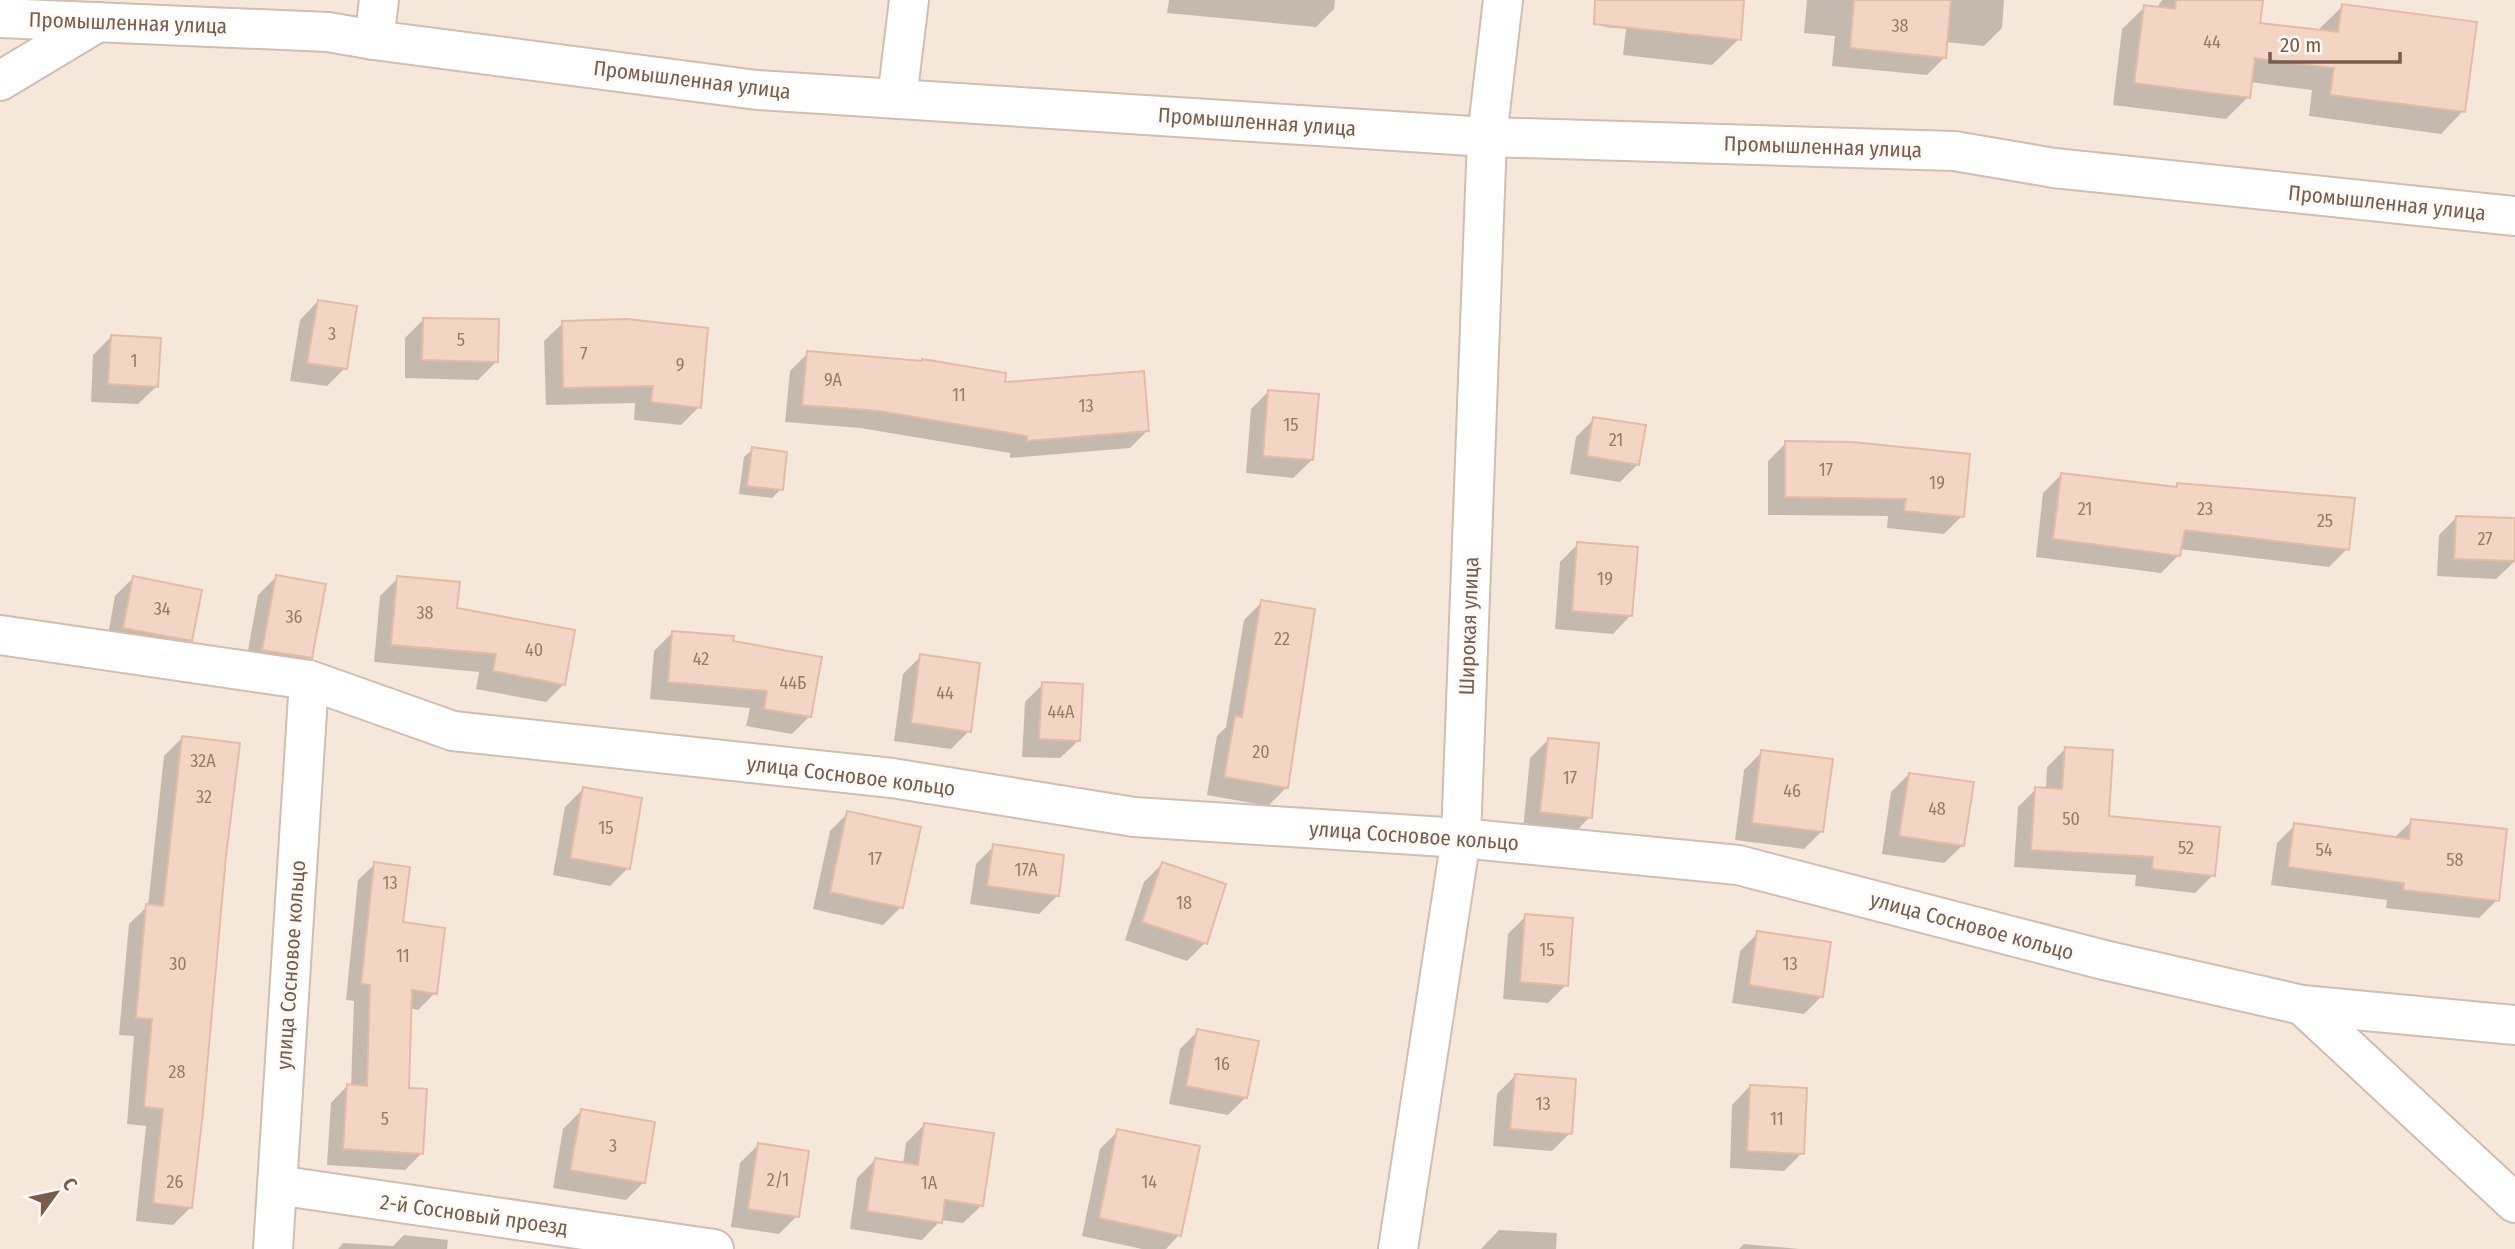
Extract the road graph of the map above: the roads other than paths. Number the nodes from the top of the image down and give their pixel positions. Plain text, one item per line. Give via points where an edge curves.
1 (380, 0) edge
2 (909, 0) edge
3 (1503, 0) edge
4 (0, 18) edge
5 (98, 22) junction
6 (373, 40) junction
7 (0, 81) edge
8 (897, 99) junction
9 (1488, 137) junction
10 (2515, 216) edge
11 (0, 635) edge
12 (309, 680) junction
13 (1461, 838) junction
14 (2302, 1005) junction
15 (2515, 1025) edge
16 (276, 1185) junction
17 (2515, 1203) edge
18 (273, 1249) edge
19 (714, 1249) edge
20 (1398, 1249) edge

1 - 6 street
2 - 8 street
3 - 9 street, Широкая улица
4 - 5 street, Промышленная улица
5 - 6 street, Промышленная улица via 328,32
5 - 7 street
6 - 8 street, Промышленная улица via 757,90
8 - 9 street, Промышленная улица
9 - 10 street, Промышленная улица via 1954,151 2054,168
9 - 13 street, Широкая улица
11 - 12 street, улица Сосновое кольцо
12 - 13 street, улица Сосновое кольцо via 453,731 892,778 1135,817
12 - 16 street, улица Сосновое кольцо
13 - 14 street, улица Сосновое кольцо via 1738,865 2104,960
13 - 20 street, Широкая улица
14 - 15 street, улица Сосновое кольцо
14 - 17 street
16 - 18 street, улица Сосновое кольцо
16 - 19 street, 2-й Сосновый проезд

